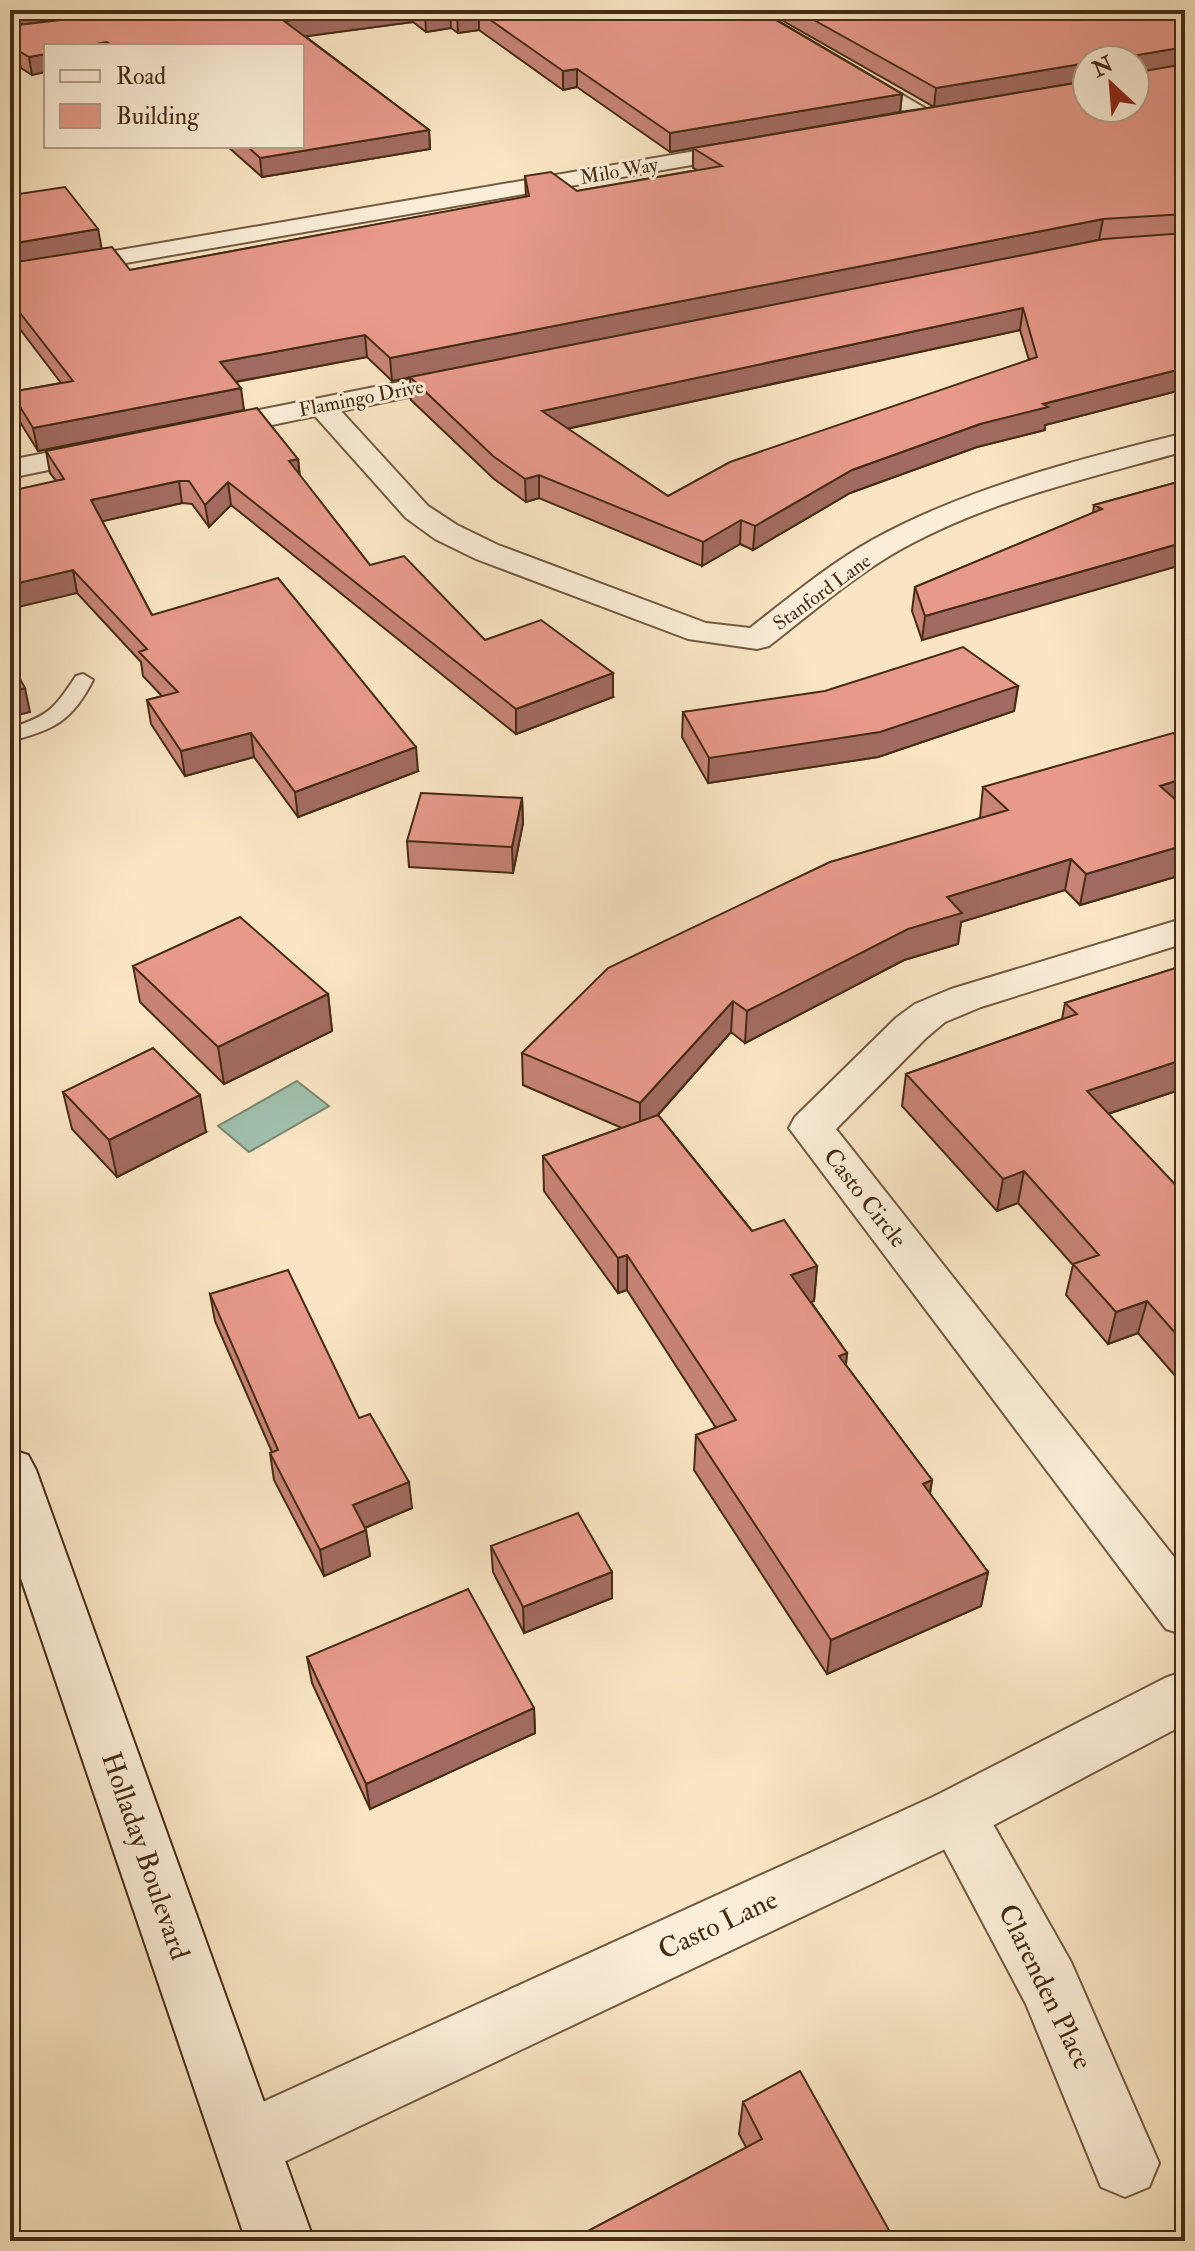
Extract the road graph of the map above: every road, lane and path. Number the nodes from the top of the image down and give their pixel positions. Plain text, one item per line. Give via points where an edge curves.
1 (744, 10) edge
2 (898, 123) edge
3 (774, 144) edge
4 (10, 276) edge
5 (492, 372) edge
6 (321, 406) junction
7 (181, 435) edge
8 (1185, 442) edge
9 (135, 444) edge
10 (10, 469) edge
11 (83, 680) dead end
12 (10, 735) edge
13 (1185, 930) edge
14 (10, 1470) edge
15 (1185, 1612) edge
16 (1185, 1696) edge
17 (956, 1815) junction
18 (247, 2144) junction
19 (1125, 2163) dead end
20 (280, 2241) edge

1 - 2 street via 937,116
3 - 4 street, Milo Way
5 - 6 street, Flamingo Drive
6 - 7 street, Flamingo Drive
6 - 8 street, Stanford Lane via 417,512 446,532 700,632 757,639 900,537 983,503
9 - 10 street
11 - 12 lane via 64,714
13 - 15 street, Casto Circle via 930,1013 811,1128
14 - 18 street, Holladay Boulevard
16 - 17 street, Casto Lane
17 - 18 street, Casto Lane
17 - 19 street, Clarenden Place via 1049,1984
18 - 20 street, Holladay Boulevard

